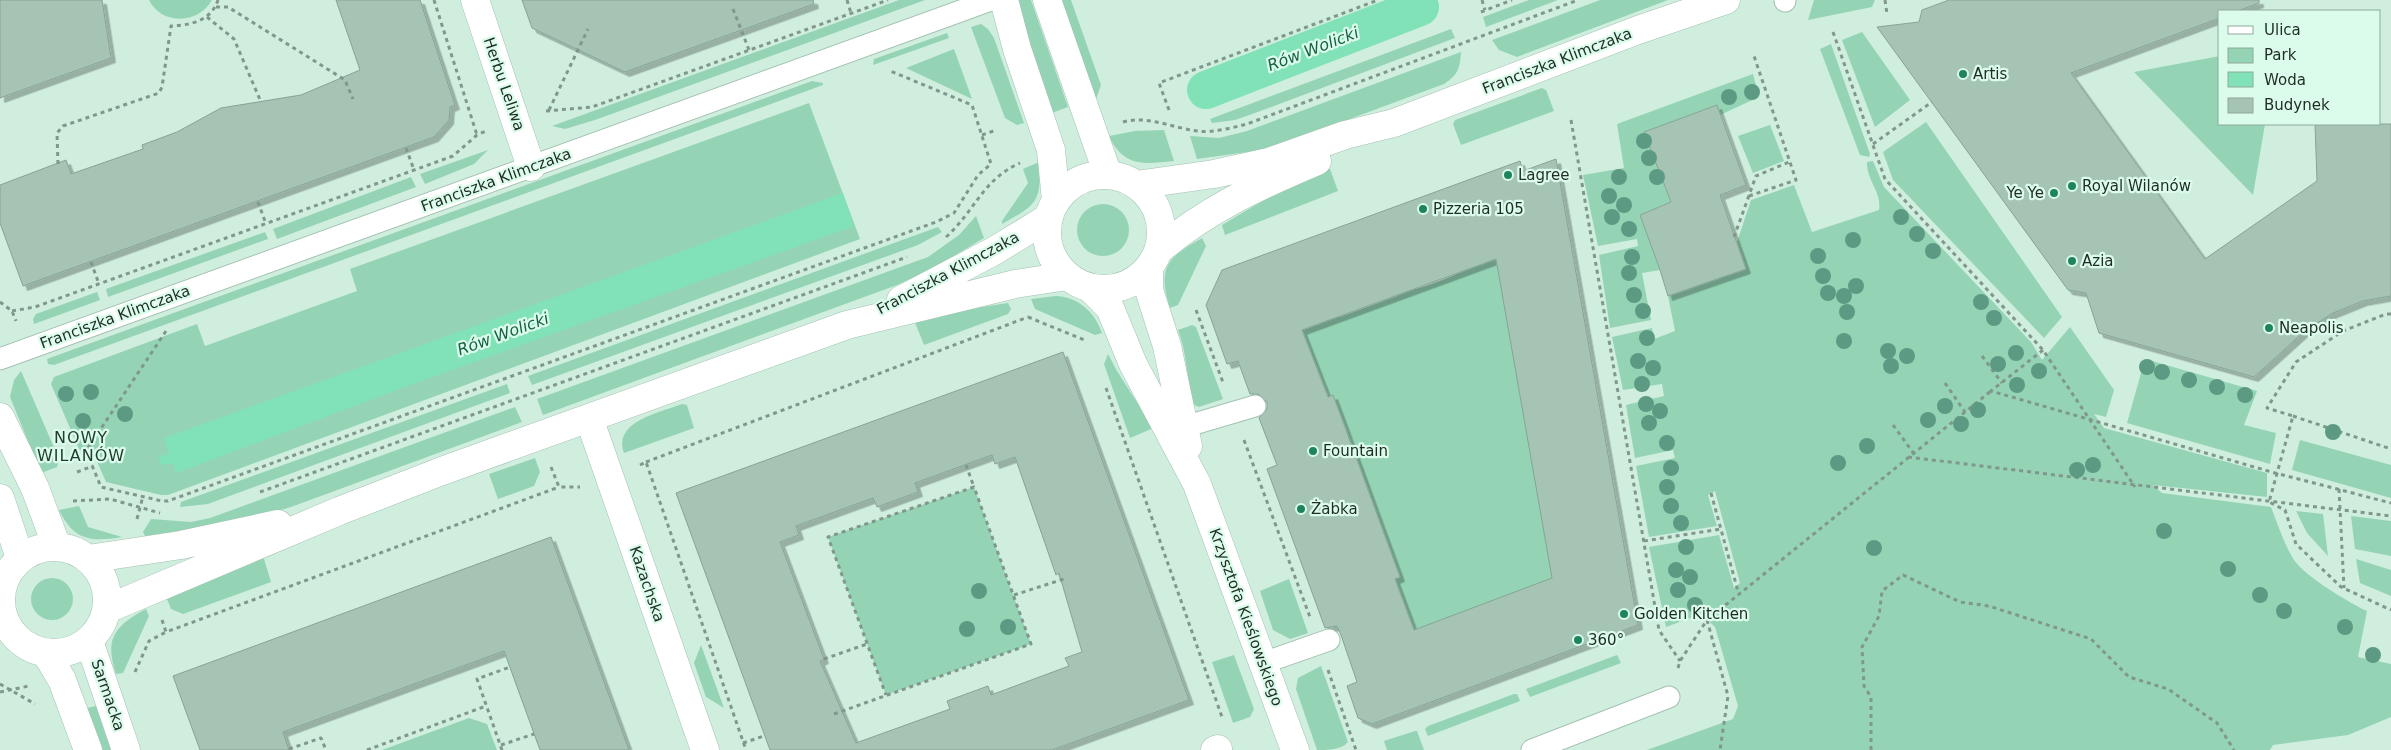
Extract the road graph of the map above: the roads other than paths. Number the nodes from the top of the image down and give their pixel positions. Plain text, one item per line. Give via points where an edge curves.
1 (475, 0) edge
2 (991, 0) edge
3 (1004, 0) edge
4 (1047, 0) edge
5 (1724, 0) edge
6 (1394, 123) junction
7 (532, 167) junction
8 (1108, 175) junction
9 (1136, 184) junction
10 (1052, 209) junction
11 (1153, 259) junction
12 (1078, 282) junction
13 (847, 325) junction
14 (0, 359) edge
15 (1255, 406) dead end
16 (0, 418) edge
17 (590, 418) junction
18 (1184, 427) junction
19 (1197, 484) junction
20 (0, 498) edge
21 (339, 511) junction
22 (57, 547) junction
23 (20, 558) junction
24 (88, 559) junction
25 (0, 593) edge
26 (107, 609) junction
27 (89, 641) junction
28 (1324, 642) road end
29 (24, 651) edge
30 (1263, 663) junction
31 (1669, 697) road end
32 (88, 750) edge
33 (126, 750) edge
34 (705, 750) edge
35 (1295, 750) edge
36 (1532, 750) edge

1 - 7 street, Herbu Leliwa
2 - 7 lane, Franciszka Klimczaka
3 - 10 street via 1051,150
4 - 8 street
5 - 6 street, Franciszka Klimczaka
6 - 9 street, Franciszka Klimczaka via 1269,162 1214,174
6 - 11 street, Franciszka Klimczaka via 1349,148 1214,209 1179,232
7 - 14 lane, Franciszka Klimczaka
8 - 9 street
8 - 10 street via 1088,177 1070,186
9 - 11 street via 1153,203 1161,226
10 - 12 street via 1047,239 1053,260
10 - 13 street, Franciszka Klimczaka via 936,283
11 - 12 street via 1136,279 1121,286 1105,289
11 - 18 street, Krzysztofa Kieślowskiego via 1149,290 1166,346
12 - 13 street, Franciszka Klimczaka via 1015,284
12 - 19 street, Krzysztofa Kieślowskiego via 1110,308 1132,364
13 - 17 street, Franciszka Klimczaka
15 - 18 lane
16 - 22 street via 35,488
17 - 21 street, Franciszka Klimczaka
17 - 34 street, Kazachska
18 - 19 street, Krzysztofa Kieślowskiego
19 - 30 street, Krzysztofa Kieślowskiego
20 - 23 street
21 - 24 street, Franciszka Klimczaka via 181,545
21 - 26 street, Franciszka Klimczaka
22 - 23 street via 44,548
22 - 24 street via 78,552
23 - 25 street via 7,574
24 - 26 street via 100,573 107,590
25 - 29 street via 5,624
26 - 27 street via 101,627
27 - 29 street via 61,654
27 - 33 street, Sarmacka
28 - 30 lane
29 - 32 street via 62,680
30 - 35 street, Krzysztofa Kieślowskiego
31 - 36 lane

